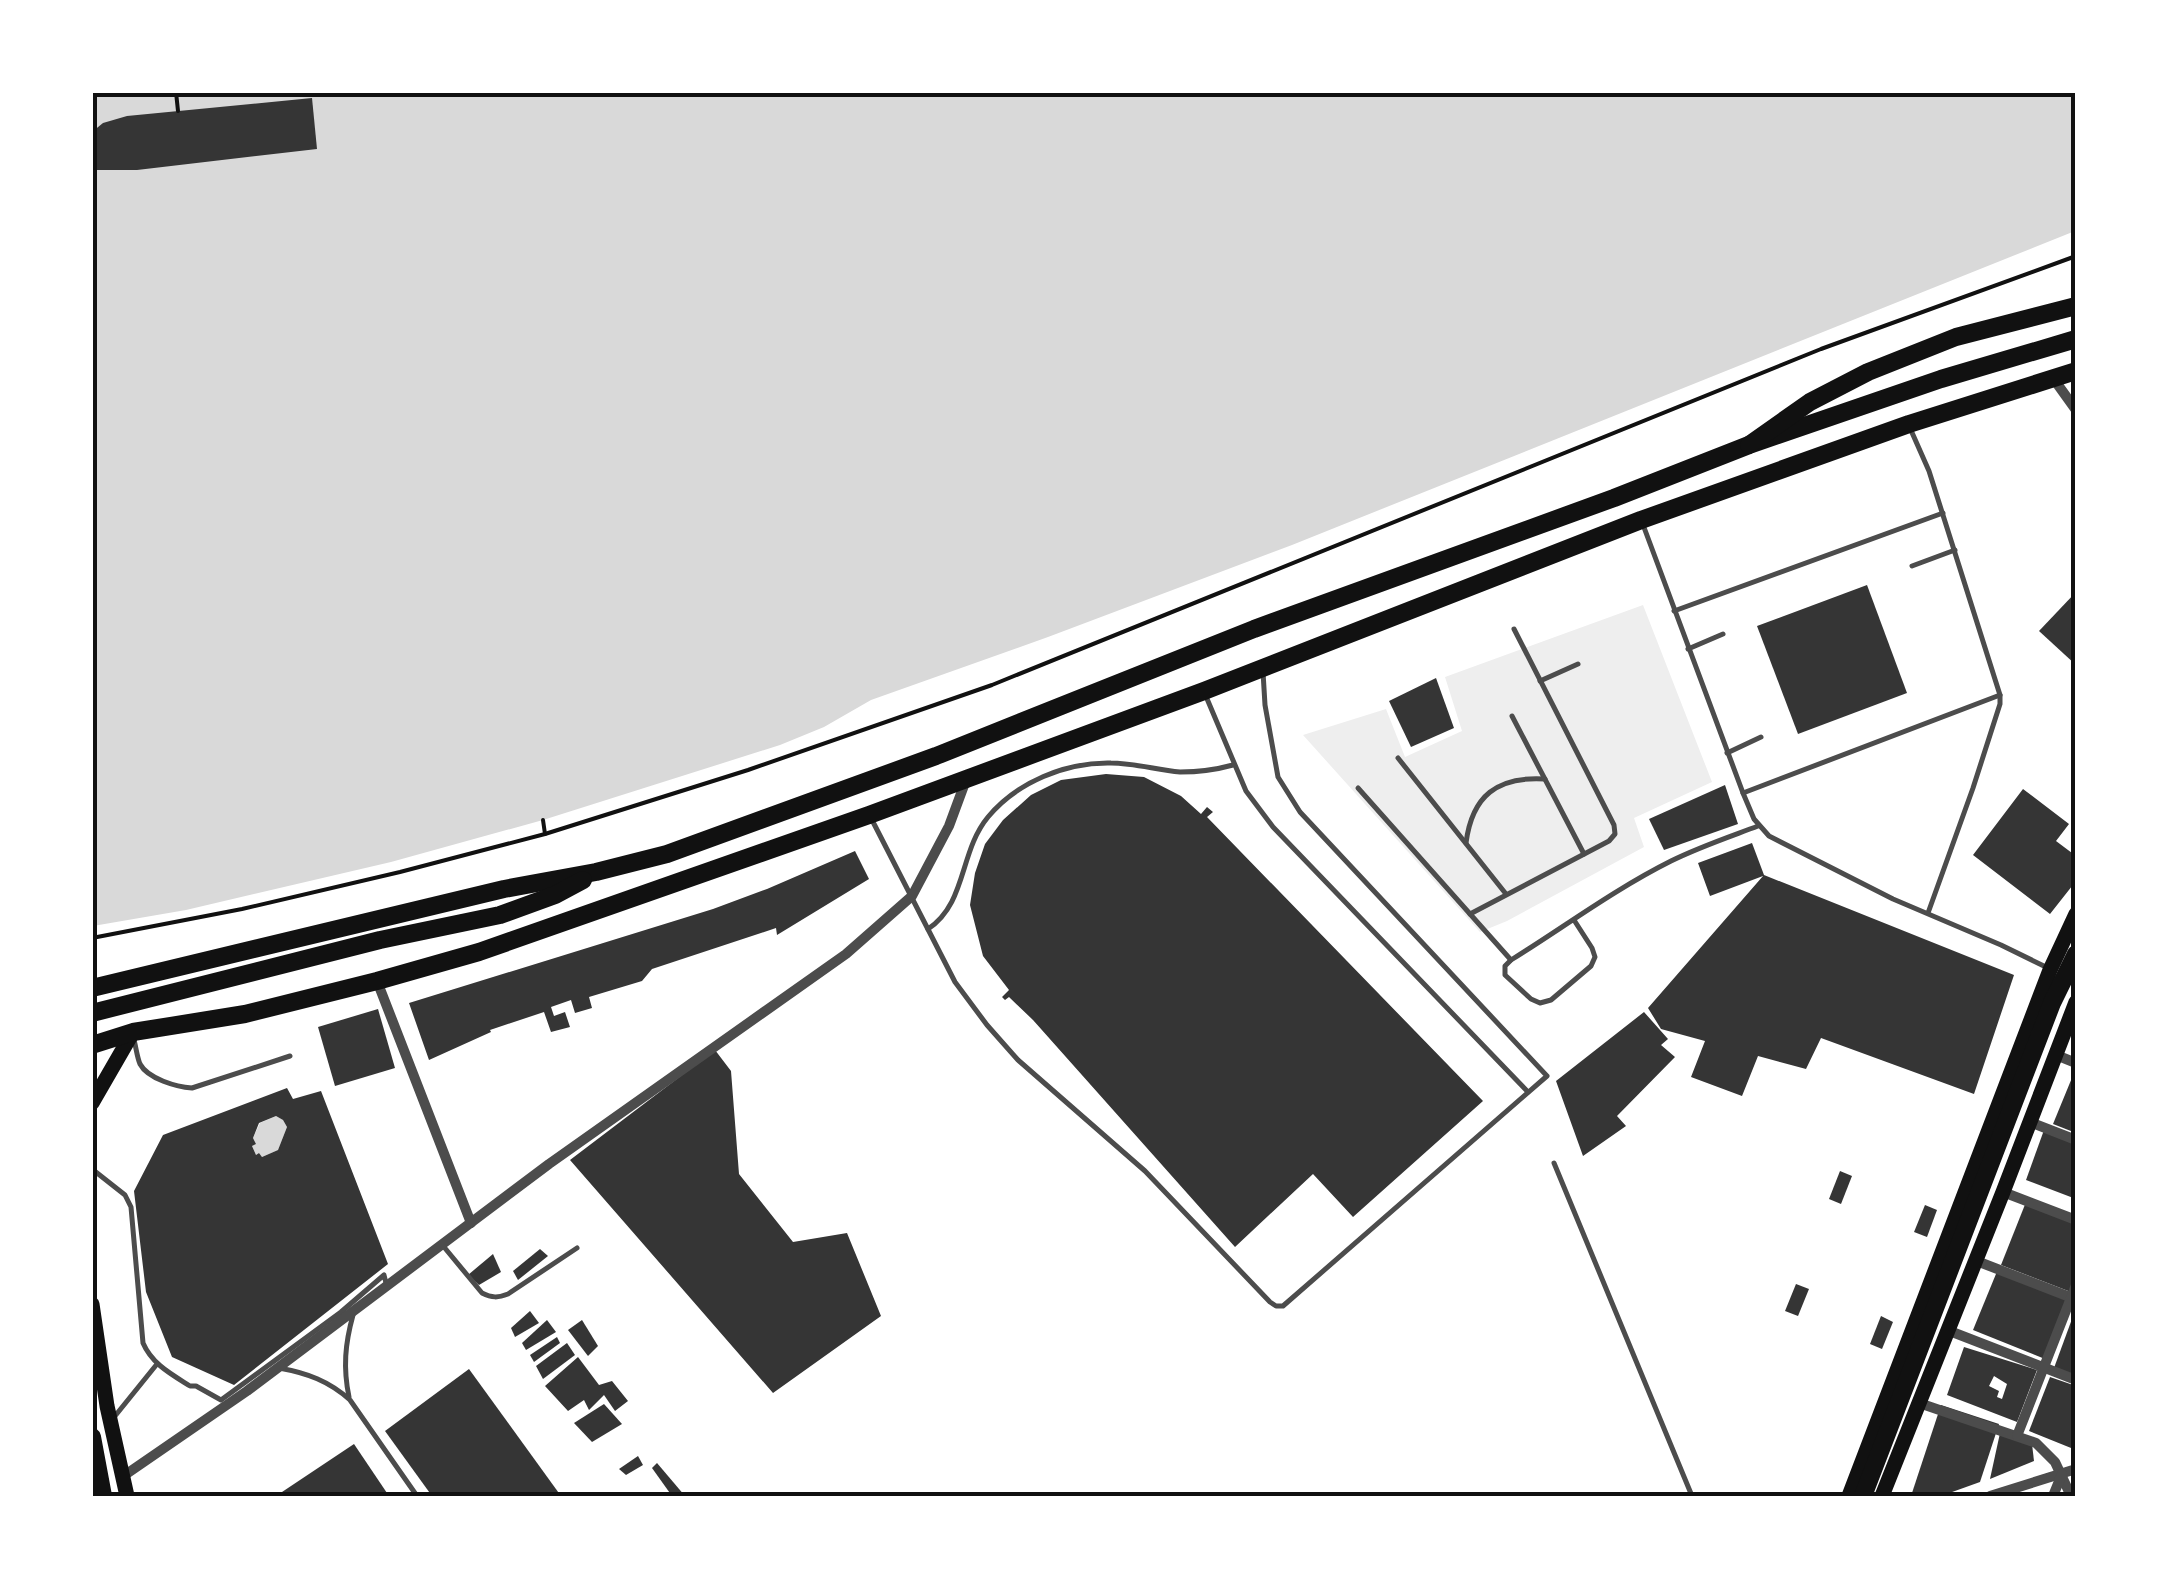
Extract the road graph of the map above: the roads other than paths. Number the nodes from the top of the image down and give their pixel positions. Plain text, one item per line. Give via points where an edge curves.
1 (2076, 306) edge
2 (2076, 338) edge
3 (2076, 371) edge
4 (2054, 378) junction
5 (2076, 410) edge
6 (1909, 424) junction
7 (1749, 445) junction
8 (1942, 513) junction
9 (1641, 520) junction
10 (1955, 550) junction
11 (1912, 566) dead end
12 (1674, 611) junction
13 (1514, 628) dead end
14 (1722, 634) dead end
15 (1688, 648) junction
16 (1578, 664) dead end
17 (1262, 669) junction
18 (1540, 680) junction
19 (1204, 692) junction
20 (2000, 695) junction
21 (1512, 716) dead end
22 (1761, 737) dead end
23 (1727, 752) junction
24 (1398, 758) dead end
25 (1234, 764) junction
26 (967, 777) junction
27 (1545, 779) junction
28 (1358, 788) dead end
29 (1743, 793) junction
30 (869, 815) junction
31 (1758, 826) junction
32 (1466, 843) junction
33 (1584, 854) junction
34 (596, 872) junction
35 (1506, 894) junction
36 (912, 896) junction
37 (1928, 913) junction
38 (1470, 914) junction
39 (2076, 914) edge
40 (1574, 920) junction
41 (928, 929) junction
42 (2076, 954) edge
43 (1511, 960) junction
44 (2050, 970) junction
45 (132, 979) junction
46 (378, 981) junction
47 (92, 988) edge
48 (2076, 1002) edge
49 (92, 1012) edge
50 (142, 1030) junction
51 (92, 1045) edge
52 (2056, 1055) junction
53 (290, 1056) dead end
54 (2076, 1062) edge
55 (1528, 1092) junction
56 (92, 1104) edge
57 (2030, 1122) junction
58 (2076, 1140) edge
59 (1554, 1164) dead end
60 (92, 1169) edge
61 (2003, 1192) junction
62 (2076, 1220) edge
63 (470, 1223) junction
64 (442, 1244) junction
65 (577, 1248) dead end
66 (1974, 1260) junction
67 (2076, 1284) edge
68 (387, 1286) junction
69 (2073, 1299) edge
70 (92, 1304) edge
71 (354, 1310) junction
72 (1947, 1330) junction
73 (157, 1364) junction
74 (278, 1368) junction
75 (2043, 1368) junction
76 (2076, 1380) edge
77 (350, 1400) junction
78 (222, 1403) junction
79 (1918, 1403) junction
80 (110, 1422) junction
81 (2017, 1436) junction
82 (92, 1437) edge
83 (2076, 1469) edge
84 (2062, 1474) junction
85 (122, 1477) junction
86 (103, 1496) edge
87 (127, 1496) edge
88 (417, 1496) edge
89 (1692, 1496) edge
90 (1849, 1496) edge
91 (1863, 1496) edge
92 (1882, 1496) edge
93 (1990, 1496) edge
94 (2052, 1496) edge
95 (2071, 1496) edge

1 - 7 highway via 1956,337 1868,372
2 - 7 highway
3 - 4 highway
4 - 5 street
4 - 6 highway
6 - 8 lane
6 - 9 highway
7 - 34 highway via 1254,629 936,756 666,854
8 - 10 lane
8 - 12 lane
9 - 12 lane
9 - 17 highway
10 - 11 lane
10 - 20 lane
12 - 15 lane
13 - 18 lane
14 - 15 lane
15 - 23 lane
16 - 18 lane
17 - 19 highway
17 - 55 lane via 1278,777 1300,812 1547,1076
18 - 33 lane via 1616,829 1610,841
19 - 25 lane
19 - 26 highway
20 - 29 lane
20 - 37 lane
21 - 27 lane
22 - 23 lane
23 - 29 lane
24 - 32 lane
25 - 41 lane via 1177,772 1110,762 1051,772 990,814 975,836 949,910
25 - 55 lane via 1273,827
26 - 30 highway
26 - 36 street
27 - 32 lane via 1524,777 1489,792 1469,823
27 - 33 lane
28 - 38 lane
29 - 31 lane
30 - 36 lane
30 - 46 highway
31 - 37 lane
31 - 40 lane via 1672,860
32 - 35 lane
33 - 35 lane
34 - 45 highway
34 - 49 highway via 500,915
35 - 38 lane
36 - 41 lane
36 - 63 street via 846,954
37 - 44 lane
38 - 43 lane
39 - 44 main road
40 - 43 lane
40 - 43 lane via 1595,957 1551,1000 1531,999 1505,974
41 - 55 lane via 954,982 1018,1060 1145,1171 1276,1306 1289,1302
42 - 91 highway
44 - 90 main road
45 - 47 highway
45 - 50 highway via 114,993 116,1004
46 - 50 highway via 245,1014
46 - 63 street
48 - 52 main road
50 - 51 highway
50 - 53 lane via 139,1063 180,1087
50 - 56 main road
52 - 54 street
52 - 57 main road
57 - 58 street
57 - 61 main road
59 - 89 lane
60 - 73 lane via 131,1206 143,1343
61 - 62 street
61 - 66 main road
63 - 64 street
64 - 65 lane via 490,1297 508,1294
64 - 68 street
66 - 69 street
66 - 72 main road
67 - 69 street
68 - 71 street
68 - 78 lane via 384,1275
69 - 75 street
70 - 80 main road
71 - 74 street
71 - 77 lane via 344,1354
72 - 75 street
72 - 79 main road
73 - 78 lane
73 - 80 lane
74 - 77 lane via 318,1378
74 - 78 street
75 - 76 street
75 - 81 street
77 - 88 lane
78 - 85 street
79 - 81 street
79 - 92 main road
80 - 85 main road
81 - 84 street via 2036,1443
82 - 86 highway
83 - 84 street
84 - 93 street
84 - 94 street
84 - 95 street
85 - 87 main road

